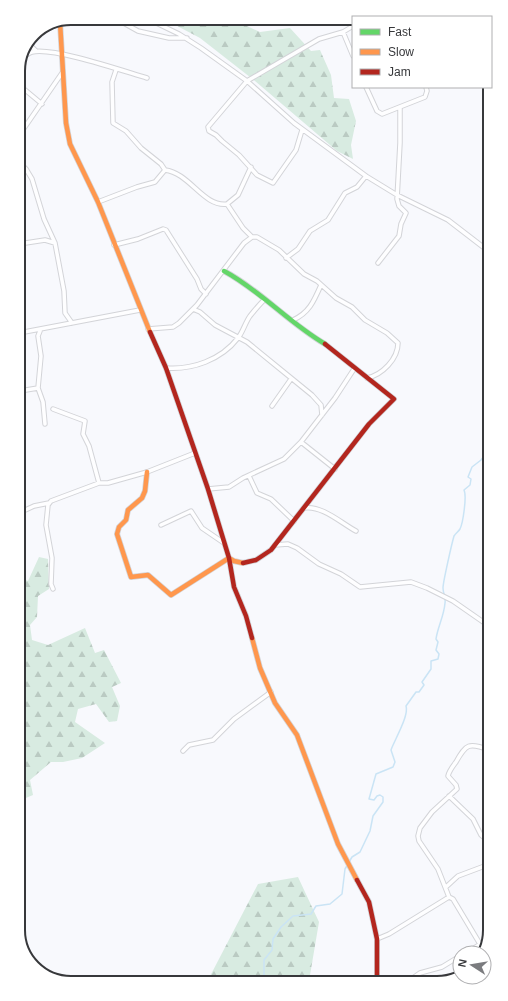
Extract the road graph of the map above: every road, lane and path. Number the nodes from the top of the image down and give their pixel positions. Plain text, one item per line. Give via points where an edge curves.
1 (127, 25) edge
2 (160, 25) edge
3 (60, 26) edge
4 (352, 27) edge
5 (343, 32) junction
6 (186, 38) junction
7 (32, 47) edge
8 (36, 51) junction
9 (29, 54) edge
10 (352, 54) edge
11 (61, 55) junction
12 (116, 70) junction
13 (62, 73) junction
14 (146, 78) dead end
15 (247, 81) junction
16 (366, 88) edge
17 (426, 88) edge
18 (25, 90) edge
19 (42, 104) junction
20 (400, 108) junction
21 (25, 127) edge
22 (302, 130) junction
23 (251, 167) junction
24 (25, 168) edge
25 (165, 170) junction
26 (366, 176) junction
27 (397, 195) junction
28 (98, 202) junction
29 (227, 204) junction
30 (252, 237) junction
31 (25, 243) edge
32 (55, 243) junction
33 (114, 245) junction
34 (483, 247) edge
35 (286, 258) junction
36 (378, 263) dead end
37 (224, 271) junction
38 (321, 285) junction
39 (206, 294) junction
40 (264, 300) junction
41 (193, 309) junction
42 (140, 310) junction
43 (293, 320) junction
44 (72, 323) junction
45 (148, 329) junction
46 (40, 330) junction
47 (25, 332) edge
48 (239, 338) junction
49 (166, 368) junction
50 (354, 369) junction
51 (367, 378) junction
52 (291, 379) junction
53 (38, 388) junction
54 (25, 390) edge
55 (272, 406) dead end
56 (53, 409) dead end
57 (322, 415) junction
58 (45, 424) dead end
59 (301, 442) junction
60 (195, 453) junction
61 (335, 469) junction
62 (148, 472) junction
63 (249, 476) junction
64 (99, 483) junction
65 (208, 490) junction
66 (49, 503) junction
67 (304, 508) junction
68 (25, 510) edge
69 (294, 521) junction
70 (161, 525) dead end
71 (356, 531) dead end
72 (224, 543) junction
73 (275, 546) junction
74 (229, 558) junction
75 (53, 589) dead end
76 (483, 622) edge
77 (271, 692) junction
78 (483, 748) edge
79 (183, 751) dead end
80 (449, 796) junction
81 (483, 837) edge
82 (483, 867) edge
83 (446, 887) junction
84 (449, 896) junction
85 (377, 939) junction
86 (480, 944) edge
87 (452, 961) edge
88 (377, 976) edge
89 (415, 976) edge

1 - 6 street via 138,31 169,38
2 - 6 street
3 - 11 street
4 - 5 street
5 - 10 street
5 - 15 street via 319,39
6 - 15 street
7 - 8 street
8 - 9 street
8 - 11 street
11 - 12 street
11 - 13 street
12 - 14 street
12 - 25 street via 112,82 113,123 126,131
13 - 19 street
13 - 28 street via 70,144
15 - 22 street
15 - 23 street via 208,127 209,131
16 - 20 street via 379,114
17 - 20 street via 425,97
18 - 19 street
19 - 21 street
20 - 27 street
22 - 23 street via 296,150 273,183 257,175
22 - 26 street
23 - 29 street via 238,195
24 - 32 street via 32,179 44,219
25 - 28 street via 155,182
25 - 29 street via 180,175 216,204
26 - 27 street
26 - 35 street via 357,187 345,193 328,220 310,231 298,249
27 - 34 street via 448,220
27 - 36 street via 397,203 405,211 405,216 399,236
28 - 33 street
29 - 30 street
30 - 35 street via 257,237 275,248
30 - 37 street via 246,240
31 - 32 street via 45,240
32 - 44 street via 64,291 65,313
33 - 39 street via 166,230
33 - 42 street
35 - 38 street
37 - 39 street
37 - 40 street
38 - 43 street via 311,306
38 - 51 street via 398,343 397,353 380,374
39 - 41 street
40 - 43 street
40 - 48 street via 250,316
41 - 45 street via 176,326
41 - 48 street
42 - 44 street
42 - 45 street
43 - 50 street via 309,335 333,349
44 - 46 street
45 - 49 street
46 - 47 street
46 - 53 street
48 - 49 street via 220,355 208,361 186,368
48 - 52 street
49 - 60 street
50 - 51 street
50 - 57 street
51 - 61 street via 394,399 369,424
52 - 55 street
52 - 57 street via 318,401
53 - 54 street
53 - 58 street via 44,406
56 - 64 street via 85,421 83,434
57 - 59 street
59 - 61 street
59 - 63 street via 284,460
60 - 62 street
60 - 65 street
61 - 67 street
62 - 64 street
62 - 74 street via 144,495 128,510 126,520 117,530 131,577 148,574 171,594
63 - 65 street via 224,489
63 - 69 street via 257,493 271,499
64 - 66 street
65 - 72 street
66 - 68 street
66 - 75 street via 46,533 52,552
67 - 69 street
67 - 71 street via 327,513
69 - 73 street
70 - 72 street via 191,511 202,528
72 - 74 street
73 - 74 street via 262,556 242,564 234,563
73 - 76 street via 288,544 297,548 318,564 341,574 360,587 411,582 453,601
74 - 77 street via 234,587 246,616 260,668
77 - 79 street via 234,719 213,740 189,745
77 - 85 street via 300,742 338,844 369,902
78 - 80 street via 468,745 463,749 449,773 450,779 457,787
80 - 81 street via 473,819
80 - 83 street via 432,812 420,828 418,836
82 - 83 street via 458,876
83 - 84 street
84 - 85 street
84 - 86 street
85 - 88 street
87 - 89 street

